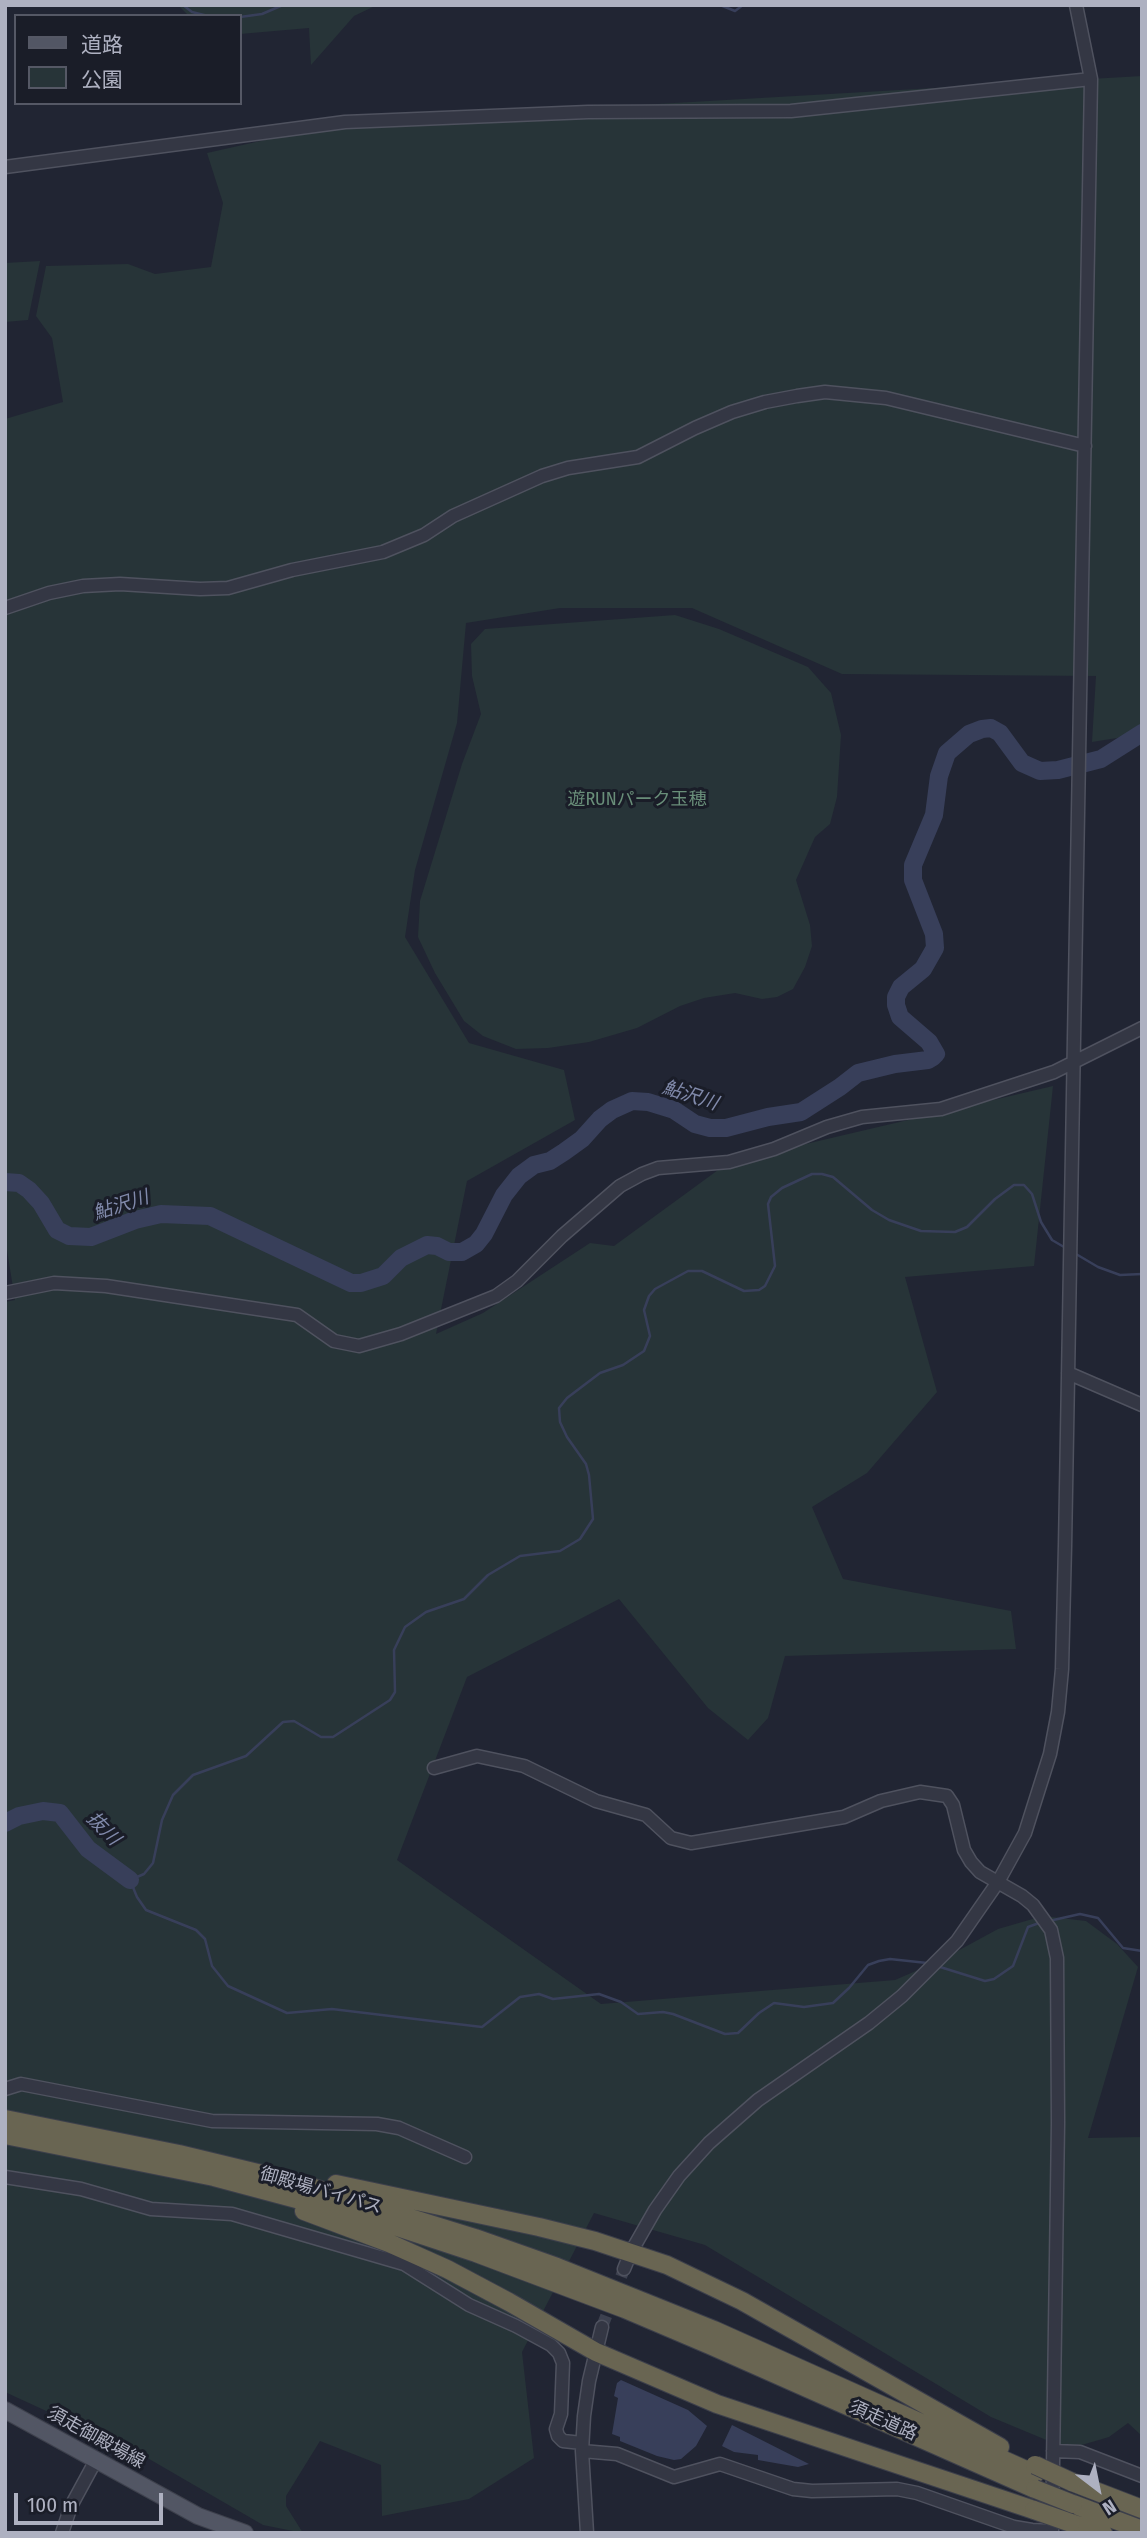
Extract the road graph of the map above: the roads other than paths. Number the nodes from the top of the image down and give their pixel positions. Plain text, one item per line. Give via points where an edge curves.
1 (1076, 5) edge
2 (1091, 79) junction
3 (5, 167) edge
4 (1085, 446) junction
5 (5, 608) edge
6 (1142, 1028) edge
7 (1074, 1063) junction
8 (5, 1293) edge
9 (1068, 1373) junction
10 (1142, 1405) edge
11 (434, 1768) dead end
12 (998, 1882) junction
13 (5, 2089) edge
14 (5, 2119) edge
15 (5, 2135) edge
16 (179, 2154) junction
17 (465, 2157) dead end
18 (141, 2162) junction
19 (5, 2177) edge
20 (631, 2252) junction
21 (624, 2269) tunnel mouth
22 (627, 2302) junction
23 (602, 2327) tunnel mouth
24 (596, 2352) junction
25 (5, 2410) edge
26 (582, 2447) junction
27 (1054, 2451) junction
28 (96, 2460) junction
29 (1035, 2476) junction
30 (1142, 2476) edge
31 (1072, 2492) junction
32 (1142, 2509) edge
33 (1142, 2515) edge
34 (1142, 2530) edge
35 (241, 2532) edge
36 (1052, 2532) edge
37 (62, 2533) edge
38 (587, 2533) edge
39 (1103, 2533) edge

1 - 2 street
2 - 3 street via 792,111 345,122
2 - 4 street
4 - 5 street via 886,398 825,392 797,396 732,412 638,457 542,476 383,552 228,588 83,586
4 - 7 street
6 - 7 street
7 - 8 street via 941,1109 862,1117 729,1162 658,1168 642,1174 620,1186 496,1297 359,1346 334,1341 297,1315 106,1286 54,1283
7 - 9 street
9 - 10 street
9 - 12 street via 1058,1712 1040,1791 1025,1833
11 - 12 street via 477,1756 524,1766 596,1801 646,1815 671,1838 691,1843 844,1817 881,1801 920,1792 947,1796 971,1863
12 - 20 street via 957,1941 902,1996 758,2100 709,2143 679,2176
12 - 27 street via 1043,1916 1057,1958
13 - 17 street via 21,2084 212,2121 377,2124 399,2128
14 - 16 highway, 御殿場バイパス
15 - 18 highway, 御殿場バイパス
16 - 20 highway via 540,2227
16 - 22 highway, 御殿場バイパス via 380,2207 557,2267
18 - 22 highway, 御殿場バイパス via 379,2221
18 - 24 highway via 284,2204 389,2243 509,2302
19 - 26 street via 69,2186 151,2209 232,2214 404,2264 559,2353 563,2363 561,2414 556,2429 564,2441
20 - 21 street
20 - 29 highway via 743,2301 915,2400
22 - 29 highway, 須走道路
23 - 24 street
24 - 26 street
24 - 39 highway, bridge via 717,2404
25 - 28 main road, 須走御殿場線
26 - 36 street via 617,2454 674,2477 720,2464 793,2489 897,2489 1014,2527
26 - 38 street
27 - 30 street via 1080,2452
27 - 36 street
28 - 35 main road, 須走御殿場線 via 198,2516
28 - 37 street
29 - 31 highway, 須走道路, bridge
31 - 32 highway
31 - 33 highway, 須走道路
31 - 34 highway, 須走道路

